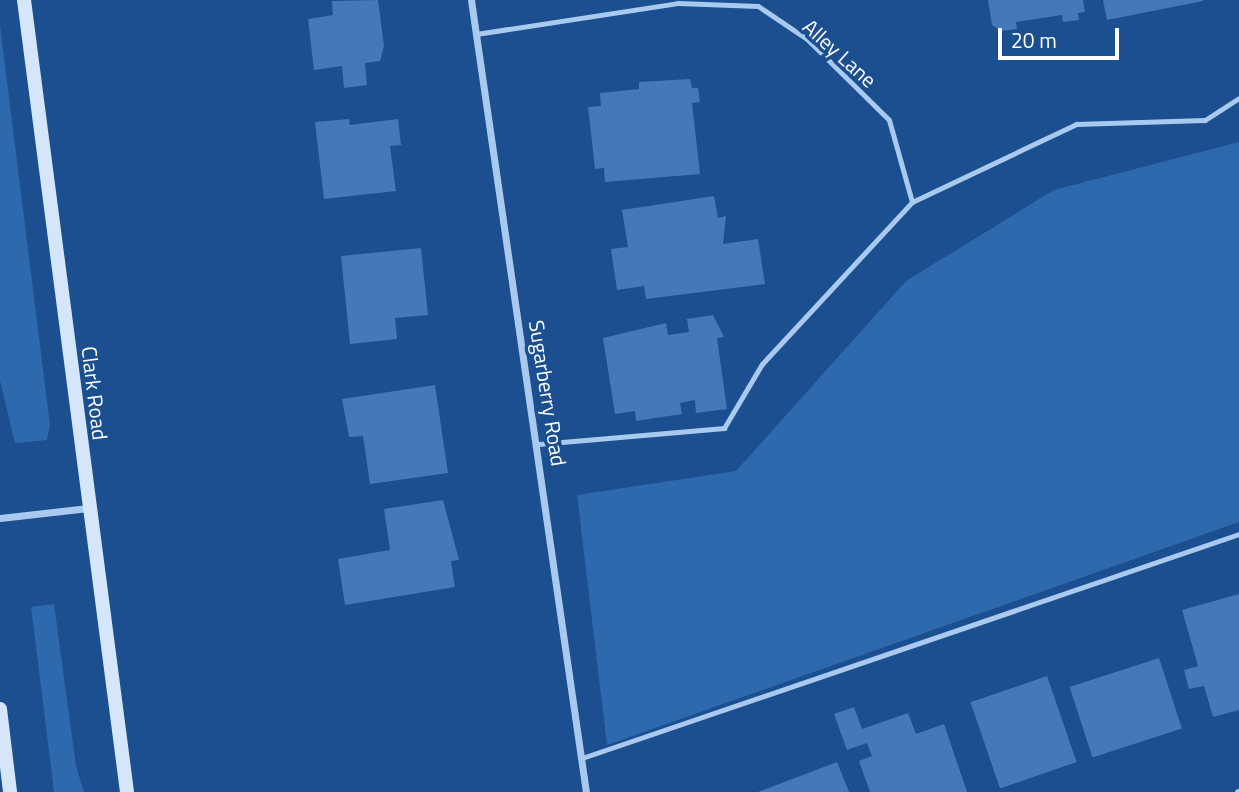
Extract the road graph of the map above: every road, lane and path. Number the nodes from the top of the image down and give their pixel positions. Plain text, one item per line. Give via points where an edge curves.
1 (24, 0) edge
2 (471, 0) edge
3 (476, 34) junction
4 (1239, 98) edge
5 (912, 202) junction
6 (539, 443) junction
7 (89, 508) junction
8 (0, 519) edge
9 (1239, 534) edge
10 (0, 709) edge
11 (582, 758) junction
12 (10, 792) edge
13 (127, 792) edge
14 (586, 792) edge

1 - 7 main road, Clark Road
2 - 3 street, Sugarberry Road
3 - 5 lane, Alley Lane via 678,3 758,6 807,39 889,120
3 - 6 street, Sugarberry Road
4 - 5 lane via 1205,120 1076,124
5 - 6 lane via 762,365 724,428
6 - 11 street, Sugarberry Road
7 - 8 street
7 - 13 main road, Clark Road
9 - 11 lane
10 - 12 main road
11 - 14 street, Sugarberry Road

